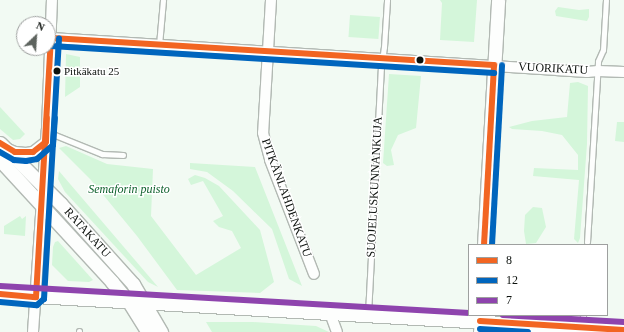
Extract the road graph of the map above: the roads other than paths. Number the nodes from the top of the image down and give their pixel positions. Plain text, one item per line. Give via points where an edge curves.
1 (52, 0) edge
2 (163, 0) edge
3 (271, 0) edge
4 (387, 0) edge
5 (498, 0) edge
6 (606, 0) edge
7 (52, 16) edge
8 (56, 38) edge
9 (159, 45) junction
10 (268, 51) junction
11 (50, 56) edge
12 (382, 58) junction
13 (494, 65) junction
14 (598, 70) junction
15 (624, 72) edge
16 (47, 129) junction
17 (46, 142) junction
18 (2, 145) edge
19 (123, 155) dead end
20 (0, 160) edge
21 (43, 186) junction
22 (42, 204) junction
23 (587, 242) dead end
24 (484, 244) edge
25 (314, 274) dead end
26 (0, 294) edge
27 (36, 297) junction
28 (129, 302) junction
29 (144, 303) junction
30 (330, 313) junction
31 (368, 316) junction
32 (582, 321) edge
33 (479, 323) edge
34 (624, 330) edge
35 (33, 332) edge
36 (148, 332) edge
37 (161, 332) edge
38 (337, 332) edge

1 - 7 street
2 - 9 lane
3 - 10 street, PITKÄNLAHDENKATU
4 - 12 lane, SUOJELUSKUNNANKUJA
5 - 13 main road
6 - 14 lane via 603,50 598,61
8 - 9 street, VUORIKATU
9 - 10 street, VUORIKATU
10 - 12 street, VUORIKATU
10 - 25 street, PITKÄNLAHDENKATU via 263,133 270,160
11 - 16 street
12 - 13 street, VUORIKATU
12 - 31 lane, SUOJELUSKUNNANKUJA
13 - 14 street, VUORIKATU via 587,72
13 - 24 main road
14 - 15 street, VUORIKATU
14 - 23 lane
16 - 17 street
16 - 19 lane via 55,135 102,154
17 - 18 street via 33,152 26,153 14,152
17 - 21 street
18 - 21 main road, RATAKATU
20 - 22 main road, RATAKATU
21 - 22 street
21 - 29 main road, RATAKATU via 133,284
22 - 27 street
22 - 28 main road, RATAKATU
26 - 27 main road
27 - 28 main road
27 - 35 street
28 - 29 main road
28 - 36 main road, RATAKATU
29 - 30 main road
29 - 37 main road, RATAKATU
30 - 31 main road
30 - 38 street
31 - 33 main road
32 - 33 main road
32 - 34 main road

